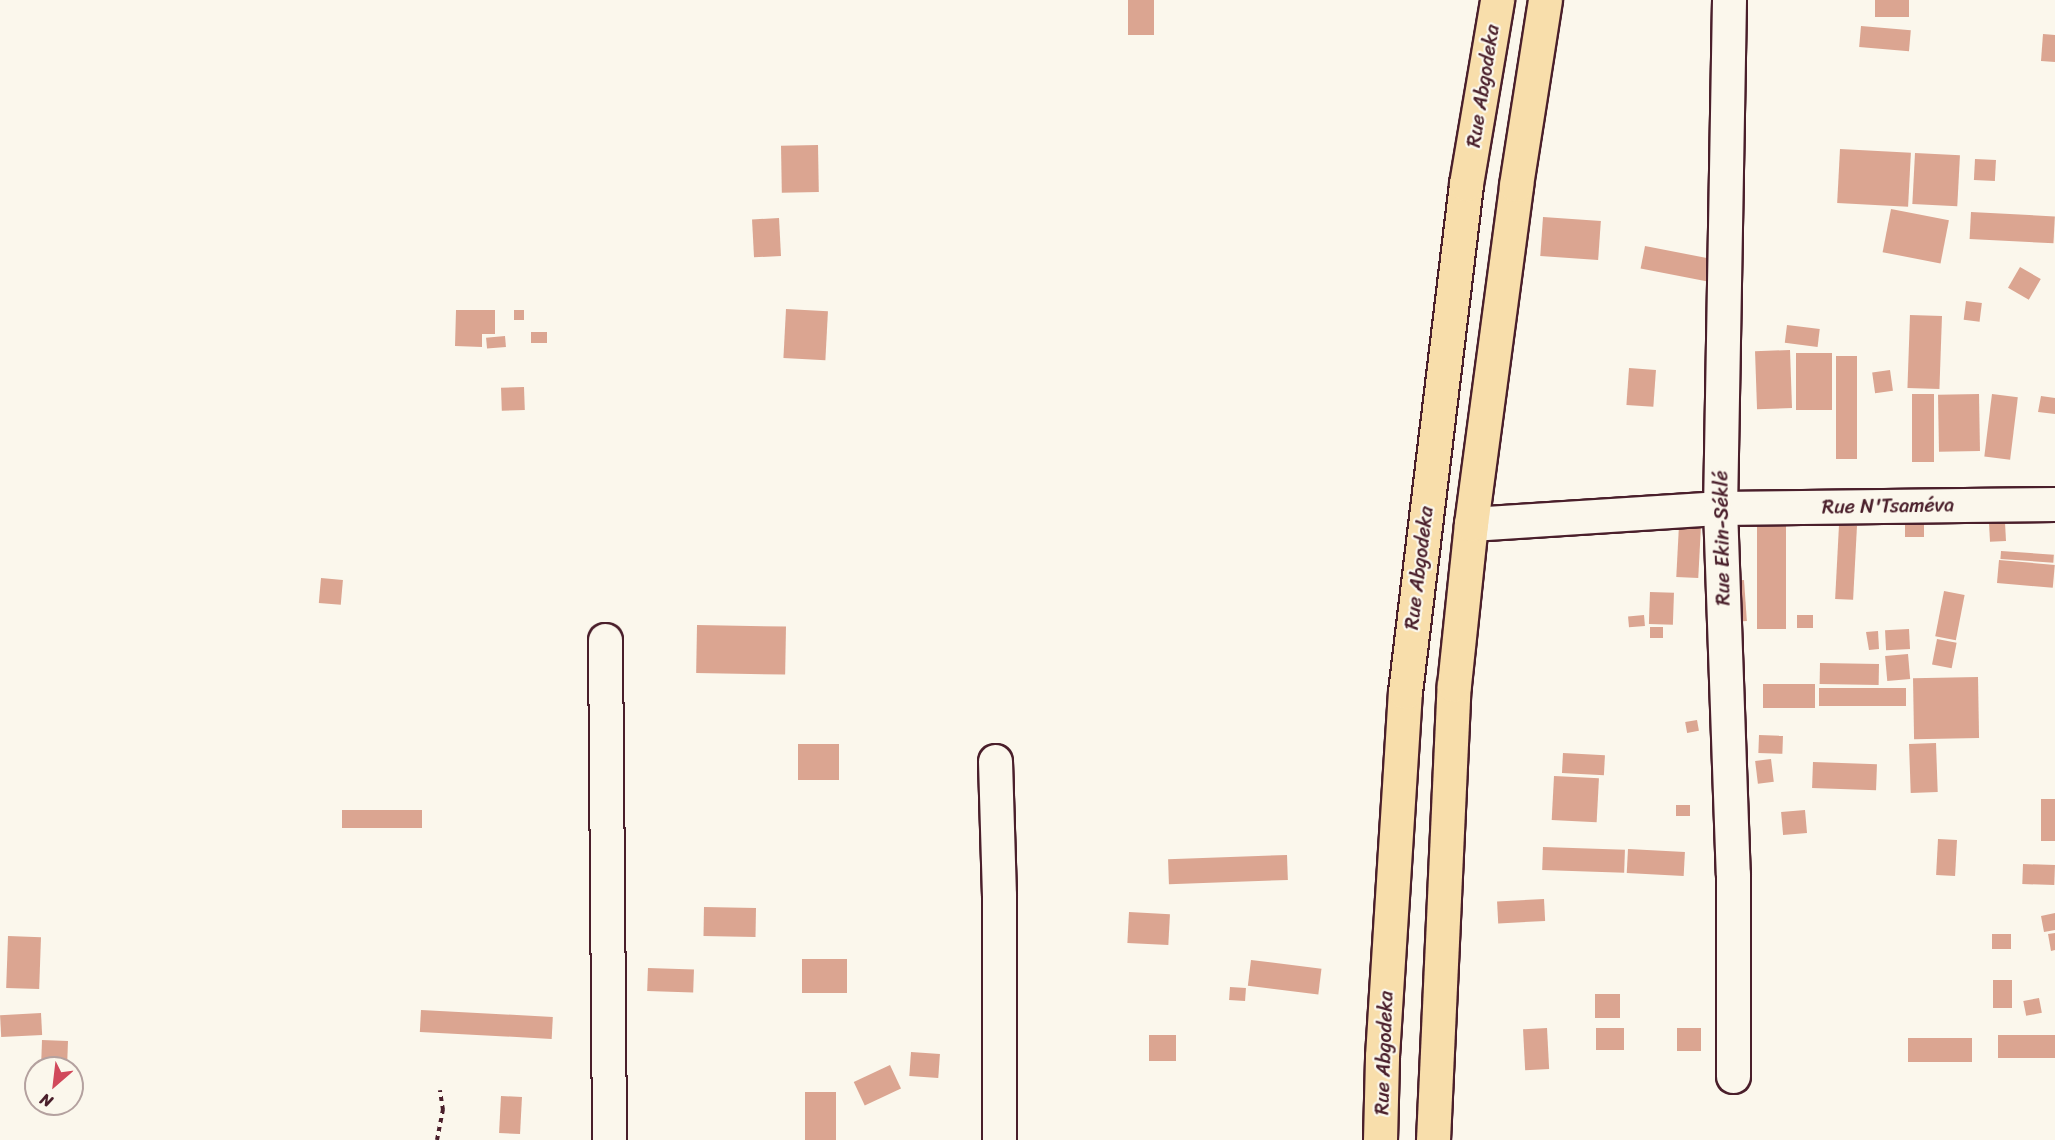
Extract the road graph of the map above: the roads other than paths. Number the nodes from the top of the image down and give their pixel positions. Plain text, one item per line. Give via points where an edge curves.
1 (1497, 0) edge
2 (1545, 0) edge
3 (1729, 0) edge
4 (2055, 504) edge
5 (1720, 508) junction
6 (1471, 524) junction
7 (604, 640) dead end
8 (994, 761) dead end
9 (1733, 1076) dead end
10 (609, 1140) edge
11 (999, 1140) edge
12 (1380, 1140) edge
13 (1433, 1140) edge

1 - 12 main road, Rue Abgodeka via 1466,184 1405,692
2 - 6 main road
3 - 5 street, Rue Ekin-Séklé
4 - 5 street, Rue N'Tsaméva
5 - 6 street, Rue N'Tsaméva
5 - 9 street, Rue Ekin-Séklé via 1733,874
6 - 13 main road via 1454,685
7 - 10 street
8 - 11 street via 999,895

